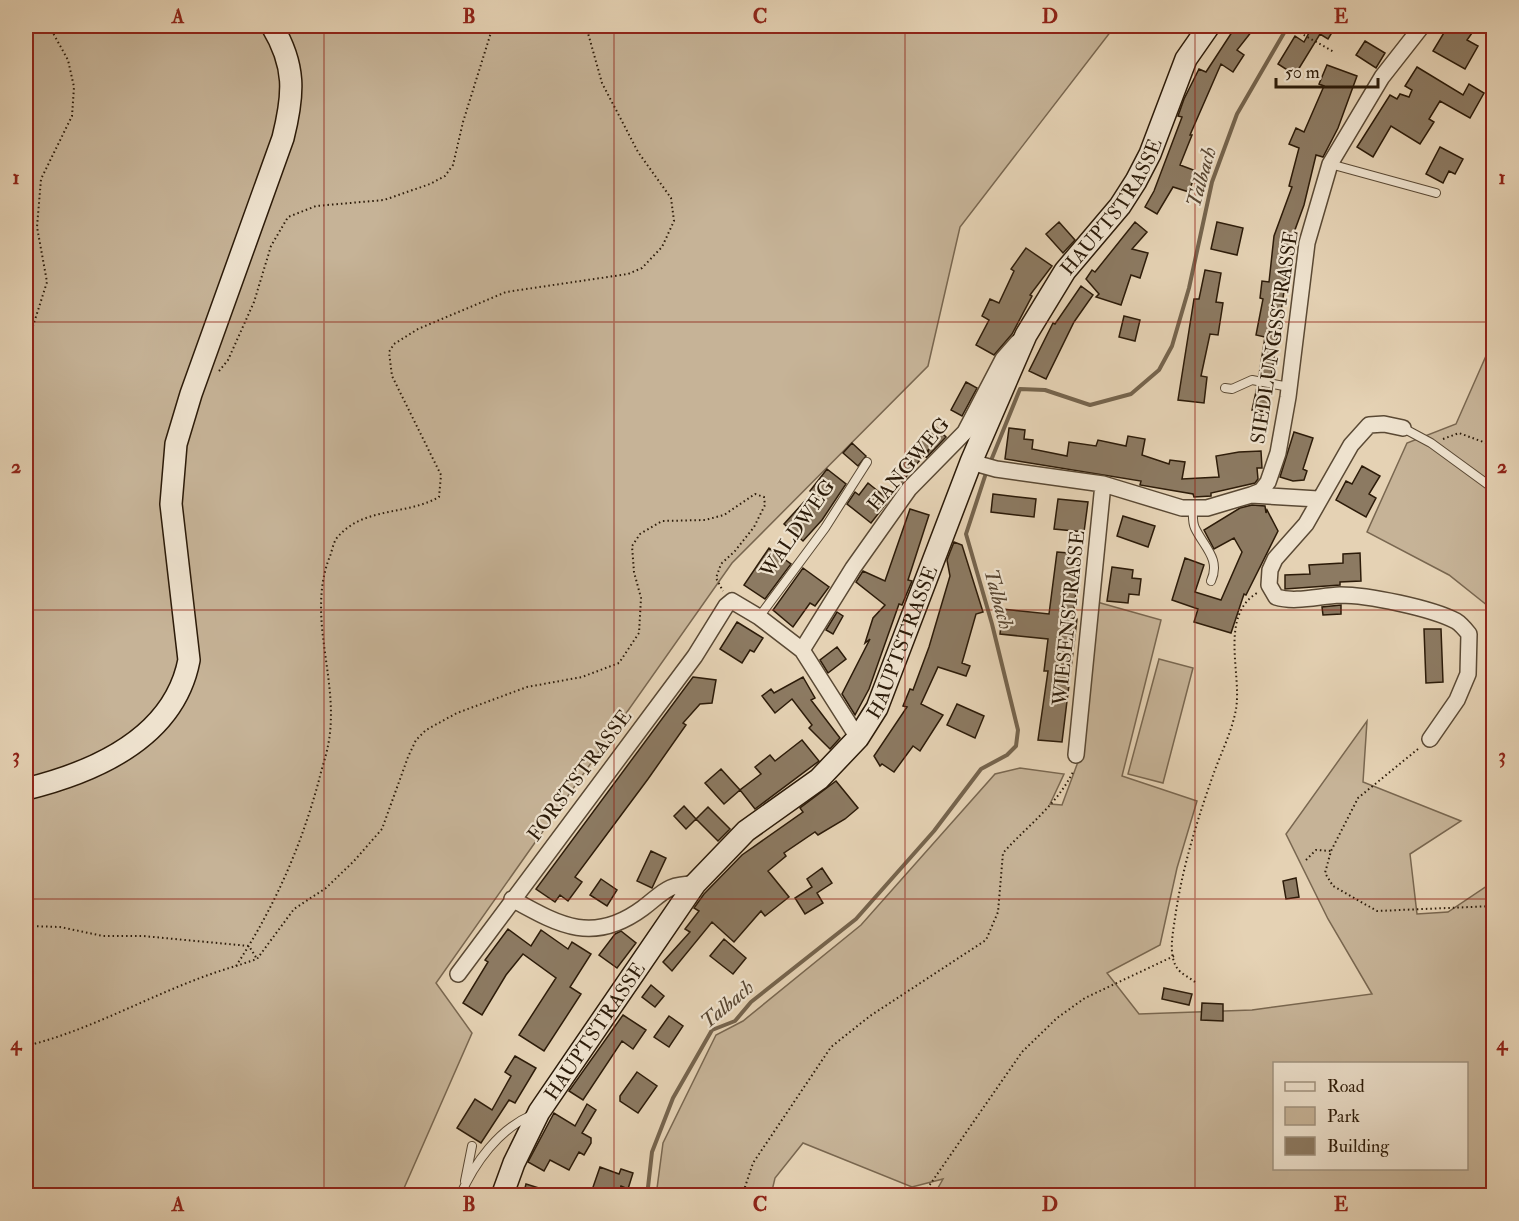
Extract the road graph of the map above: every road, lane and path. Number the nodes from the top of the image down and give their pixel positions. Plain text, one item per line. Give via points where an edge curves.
1 (40, 26) edge
2 (272, 26) edge
3 (492, 26) edge
4 (586, 26) edge
5 (1209, 26) edge
6 (1288, 26) edge
7 (1422, 26) edge
8 (1334, 52) dead end
9 (1330, 164) junction
10 (1436, 193) dead end
11 (1026, 335) junction
12 (26, 348) edge
13 (214, 377) dead end
14 (1289, 387) junction
15 (1225, 388) dead end
16 (1403, 428) joint
17 (1431, 443) junction
18 (1494, 446) edge
19 (867, 462) dead end
20 (983, 466) junction
21 (1103, 484) junction
22 (1494, 489) edge
23 (1251, 495) junction
24 (1318, 500) junction
25 (1193, 508) junction
26 (1211, 581) dead end
27 (1269, 585) junction
28 (732, 601) junction
29 (759, 617) junction
30 (802, 650) junction
31 (858, 738) junction
32 (1430, 739) joint
33 (1076, 755) joint
34 (26, 789) edge
35 (1331, 851) junction
36 (1306, 860) dead end
37 (695, 884) junction
38 (512, 899) junction
39 (1494, 906) edge
40 (28, 926) dead end
41 (249, 946) junction
42 (1174, 956) junction
43 (257, 959) junction
44 (236, 966) junction
45 (458, 975) dead end
46 (1195, 982) dead end
47 (26, 1046) edge
48 (539, 1112) junction
49 (472, 1146) dead end
50 (464, 1185) junction
51 (460, 1196) edge
52 (502, 1196) edge
53 (742, 1196) edge
54 (922, 1196) edge

1 - 12 path via 53,33 68,60 74,87 72,116 41,179 37,227 47,282
2 - 34 main road via 288,59 292,100 283,138 176,444 171,504 189,660 185,679 178,696 153,729 70,778
3 - 13 path via 453,165 445,176 384,200 316,207 288,217 271,246 254,302 228,360
4 - 41 path via 602,83 638,152 671,198 674,221 662,247 642,268 627,274 506,292 418,329 394,344 389,352 392,376 441,475 439,497 421,507 359,519 336,540 321,577 320,621 330,677 330,740 308,821 284,884
5 - 11 main road, HAUPTSTRASSE via 1186,59 1136,181 1065,271
6 - 8 path
7 - 9 street, SIEDLUNGSSTRASSE via 1382,77
9 - 10 lane
9 - 14 street, SIEDLUNGSSTRASSE via 1307,243
11 - 20 main road, HAUPTSTRASSE
11 - 30 street, HANGWEG via 1003,359 965,432 909,489
14 - 15 lane via 1252,380
14 - 23 street, SIEDLUNGSSTRASSE via 1278,453 1268,482
16 - 17 lane
16 - 24 street via 1369,425 1351,445
17 - 18 path via 1459,433
17 - 22 lane
19 - 29 lane, WALDWEG via 825,528
20 - 21 street
20 - 31 main road, HAUPTSTRASSE via 884,693
21 - 25 street
21 - 33 street, WIESENSTRASSE
23 - 24 street
23 - 25 street via 1207,508
24 - 27 street via 1306,524 1275,559
25 - 26 lane via 1195,528 1215,562
27 - 32 street via 1276,597 1285,600 1365,597 1440,613 1459,622 1469,634 1468,674 1457,700
27 - 42 path via 1250,597 1237,623 1233,650 1239,684 1236,711 1191,838 1171,944
28 - 29 street
28 - 38 street, FORSTSTRASSE
28 - 43 path via 716,578 720,564 747,536 761,514 764,497 755,494 724,515 705,520 662,521 640,534 632,546 641,598 639,633 619,663 582,676 527,687 457,712 426,730 408,757 382,829 326,888 294,909
29 - 30 street
30 - 31 street
31 - 37 main road, HAUPTSTRASSE via 819,779 746,831
32 - 35 path via 1358,798
33 - 53 path via 1075,766 1058,798 1003,854 998,912 986,940 870,1016 831,1047 753,1164
35 - 36 path via 1316,850
35 - 39 path via 1325,873 1333,886 1377,911
37 - 38 street via 670,886 626,919 581,928 557,924
37 - 48 main road, HAUPTSTRASSE
38 - 45 street, FORSTSTRASSE
40 - 41 path via 60,927 103,936
41 - 43 path
41 - 44 path
42 - 46 path via 1177,968
42 - 54 path via 1085,998 1057,1018 1022,1052
43 - 44 path
44 - 47 path via 159,992 90,1026
48 - 50 lane via 505,1131
48 - 52 main road, HAUPTSTRASSE
49 - 50 lane
50 - 51 lane

